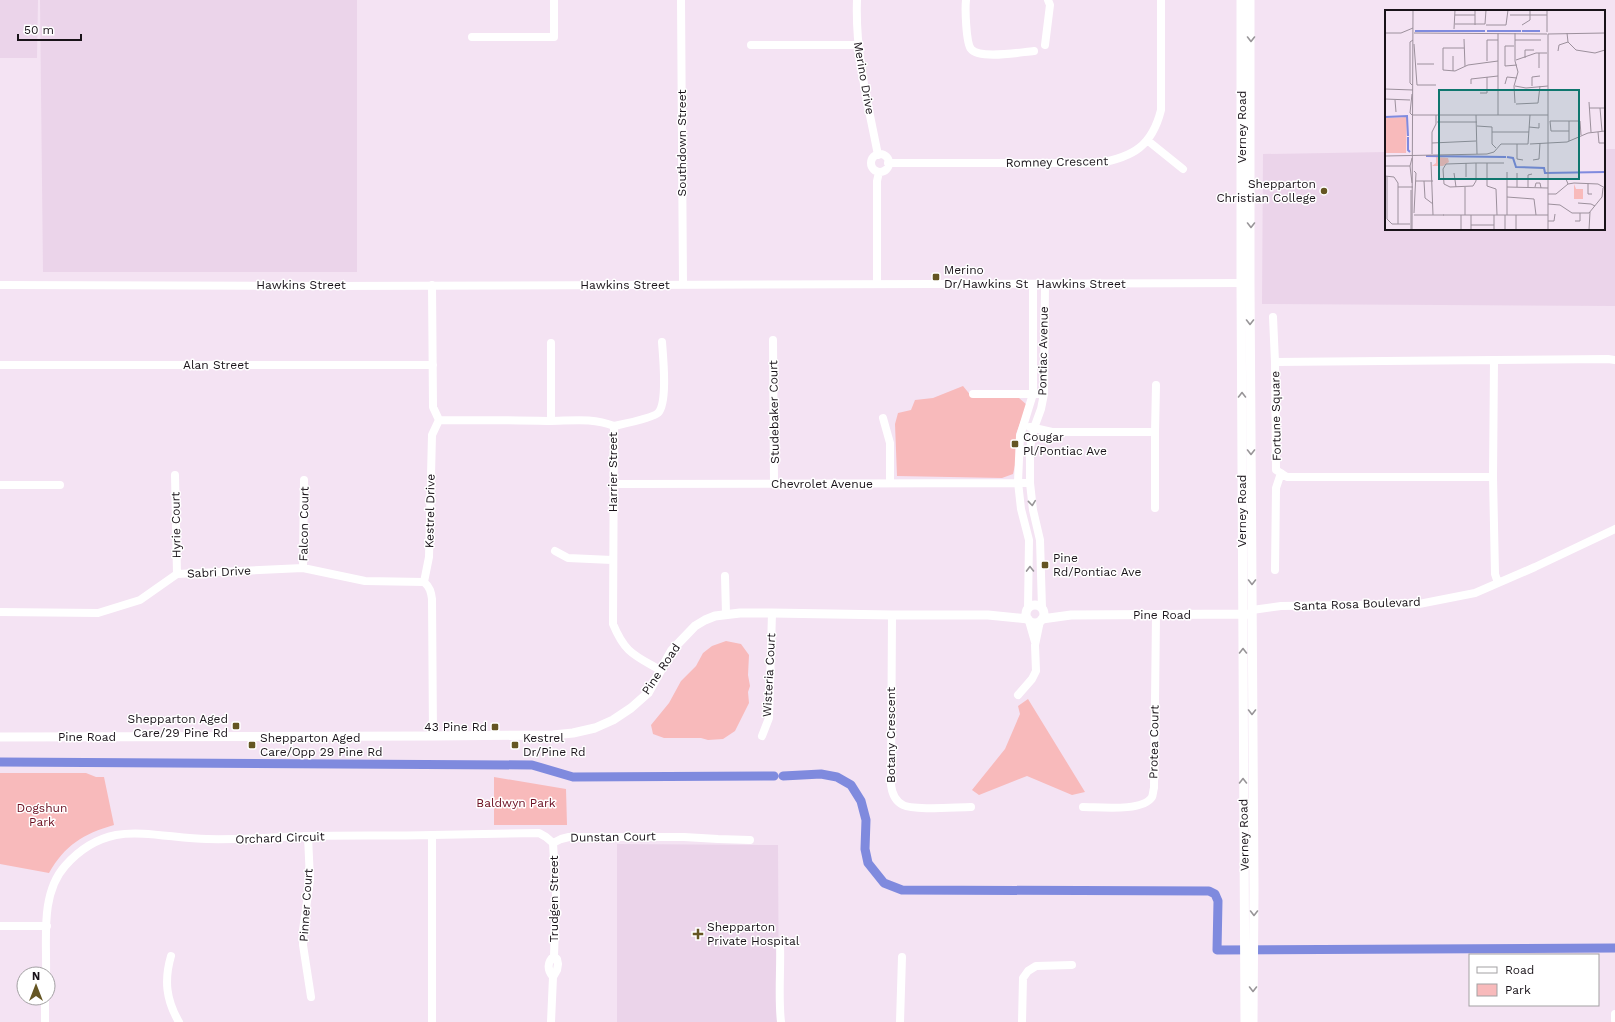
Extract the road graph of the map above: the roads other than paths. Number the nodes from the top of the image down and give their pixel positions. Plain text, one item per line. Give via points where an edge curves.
1 (554, 0) edge
2 (681, 0) edge
3 (857, 0) edge
4 (966, 0) edge
5 (1048, 0) edge
6 (1161, 0) edge
7 (1242, 0) edge
8 (1250, 0) edge
9 (472, 37) dead end
10 (751, 45) dead end
11 (858, 45) junction
12 (1045, 45) dead end
13 (1034, 51) dead end
14 (1147, 140) junction
15 (878, 155) junction
16 (888, 163) junction
17 (1183, 169) dead end
18 (879, 172) junction
19 (1246, 283) junction
20 (877, 284) junction
21 (1033, 284) junction
22 (1045, 284) junction
23 (0, 285) edge
24 (432, 285) junction
25 (683, 285) junction
26 (1274, 317) dead end
27 (773, 340) dead end
28 (662, 342) dead end
29 (551, 343) dead end
30 (1494, 360) junction
31 (1615, 360) edge
32 (1275, 362) junction
33 (0, 365) edge
34 (433, 365) junction
35 (1156, 385) dead end
36 (973, 394) dead end
37 (1033, 394) junction
38 (1044, 394) junction
39 (883, 418) dead end
40 (439, 420) junction
41 (551, 421) junction
42 (1023, 425) junction
43 (614, 426) junction
44 (1034, 428) junction
45 (1155, 432) junction
46 (1281, 473) junction
47 (175, 475) dead end
48 (1493, 477) junction
49 (304, 480) dead end
50 (1018, 482) junction
51 (1030, 482) junction
52 (890, 483) junction
53 (614, 484) junction
54 (774, 484) junction
55 (0, 485) edge
56 (60, 486) dead end
57 (1155, 508) dead end
58 (1615, 529) edge
59 (555, 551) dead end
60 (612, 560) junction
61 (304, 568) junction
62 (1275, 570) dead end
63 (177, 574) junction
64 (725, 576) dead end
65 (424, 582) junction
66 (1498, 583) junction
67 (1028, 608) junction
68 (1042, 609) junction
69 (0, 612) edge
70 (772, 613) junction
71 (1249, 613) junction
72 (726, 614) junction
73 (988, 615) junction
74 (1071, 615) junction
75 (1156, 615) junction
76 (892, 616) junction
77 (1028, 620) junction
78 (1041, 620) junction
79 (1036, 645) junction
80 (660, 670) junction
81 (1018, 695) dead end
82 (432, 736) junction
83 (762, 736) dead end
84 (0, 737) edge
85 (971, 807) dead end
86 (1083, 807) dead end
87 (432, 835) junction
88 (308, 836) junction
89 (750, 840) dead end
90 (553, 843) junction
91 (0, 926) edge
92 (47, 926) junction
93 (780, 943) dead end
94 (1250, 955) junction
95 (171, 956) dead end
96 (902, 957) dead end
97 (1072, 965) dead end
98 (46, 966) edge
99 (311, 997) dead end
100 (46, 1006) edge
101 (1615, 1014) edge
102 (1615, 1020) edge
103 (45, 1022) edge
104 (179, 1022) edge
105 (432, 1022) edge
106 (551, 1022) edge
107 (781, 1022) edge
108 (900, 1022) edge
109 (1022, 1022) edge
110 (1245, 1022) edge
111 (1253, 1022) edge

1 - 9 street via 554,37
2 - 25 street, Southdown Street
3 - 11 street, Merino Drive
4 - 13 street via 968,40 973,51 989,54
5 - 12 street via 1050,5
6 - 14 street, Romney Crescent via 1160,110
7 - 19 street, Verney Road
8 -> 19 street, Verney Road
10 - 11 street
11 - 15 street, Merino Drive
14 - 16 street, Romney Crescent via 1136,151 1119,159 1099,163
14 - 17 street
15 - 16 street via 884,156
15 - 18 street via 872,160 871,165
16 - 18 street via 886,169
18 - 20 street
19 - 22 street, Hawkins Street
19 - 71 street, Verney Road
20 - 21 street, Hawkins Street
20 - 25 street, Hawkins Street
21 - 22 street, Hawkins Street
21 - 37 street, Pontiac Avenue
22 - 38 street, Pontiac Avenue
23 - 24 street, Hawkins Street
24 - 25 street, Hawkins Street
24 - 34 street
26 - 32 street
27 - 54 street, Studebaker Court
28 - 43 street via 664,402 658,413 652,417
29 - 41 street
30 - 31 street, Fortune Square
30 - 32 street, Fortune Square
30 - 48 street
32 - 46 street, Fortune Square via 1276,470
33 - 34 street, Alan Street
34 - 40 street via 433,407
35 - 45 street
36 - 37 street
37 - 38 street
37 - 42 street, Pontiac Avenue
38 - 44 street, Pontiac Avenue
39 - 52 street via 890,443
40 - 41 street, Harrier Street
40 - 65 street, Kestrel Drive via 432,435 429,557
41 - 43 street, Harrier Street via 602,421
42 - 44 street
42 - 50 street, Pontiac Avenue via 1019,443
43 - 53 street, Harrier Street
44 - 45 street via 1052,432
44 - 51 street, Pontiac Avenue via 1030,448
45 - 57 street
46 - 48 street, Fortune Square via 1287,477
46 - 62 street via 1276,488
47 - 63 street, Hyrie Court
48 - 66 street via 1495,574
49 - 61 street, Falcon Court
50 - 51 street, Chevrolet Avenue
50 - 52 street, Chevrolet Avenue
67 -> 50 street, Pontiac Avenue via 1029,540 1021,509
51 -> 68 street, Pontiac Avenue via 1040,540
52 - 54 street, Chevrolet Avenue
53 - 54 street, Chevrolet Avenue
53 - 60 street, Harrier Street
55 - 56 street
58 - 66 street, Santa Rosa Boulevard
59 - 60 street via 568,558
60 - 80 street, Harrier Street via 613,624 619,638 629,652
61 - 63 street, Sabri Drive
61 - 65 street, Sabri Drive via 365,581
63 - 69 street, Sabri Drive via 140,600 98,613
64 - 72 street
65 - 82 street via 431,591 432,599
66 - 71 street, Santa Rosa Boulevard via 1475,593 1419,604 1281,606
67 - 68 street via 1035,605
67 - 73 street, Pine Road
67 - 77 street
68 - 74 street, Pine Road
68 - 78 street via 1044,614
70 - 72 street, Pine Road
70 - 76 street, Pine Road
70 - 83 street, Wisteria Court via 769,718
71 - 75 street, Pine Road
71 - 94 street, Verney Road
72 - 80 street, Pine Road via 695,626 672,650
73 - 76 street, Pine Road
73 - 77 street, Pine Road
74 - 75 street, Pine Road
74 - 78 street, Pine Road
75 - 86 street, Protea Court via 1152,797 1144,804 1133,807
76 - 85 street, Botany Crescent via 891,785 894,796 899,802 911,808
77 - 78 street
77 - 79 street
78 - 79 street
79 - 81 street via 1036,671
80 - 82 street, Pine Road via 648,693 613,720 595,728 552,735
82 - 84 street, Pine Road
87 - 88 street, Orchard Circuit
87 - 90 street, Dunstan Court via 539,833
87 - 105 street
88 - 92 street, Orchard Circuit via 206,839 132,834 104,838 75,855 64,867 50,897
88 - 99 street, Pinner Court via 310,880 303,930
89 - 90 street, Dunstan Court via 569,837
90 - 106 street, Trudgen Street via 556,895 554,956 549,963 552,977
91 - 92 street
92 - 98 street, Orchard Circuit
93 - 107 street
94 - 110 street, Verney Road
94 -> 111 street, Verney Road
95 - 104 street via 166,985 168,997
96 - 108 street
97 - 109 street via 1036,966 1028,971 1023,978
100 - 103 street
101 - 102 street

